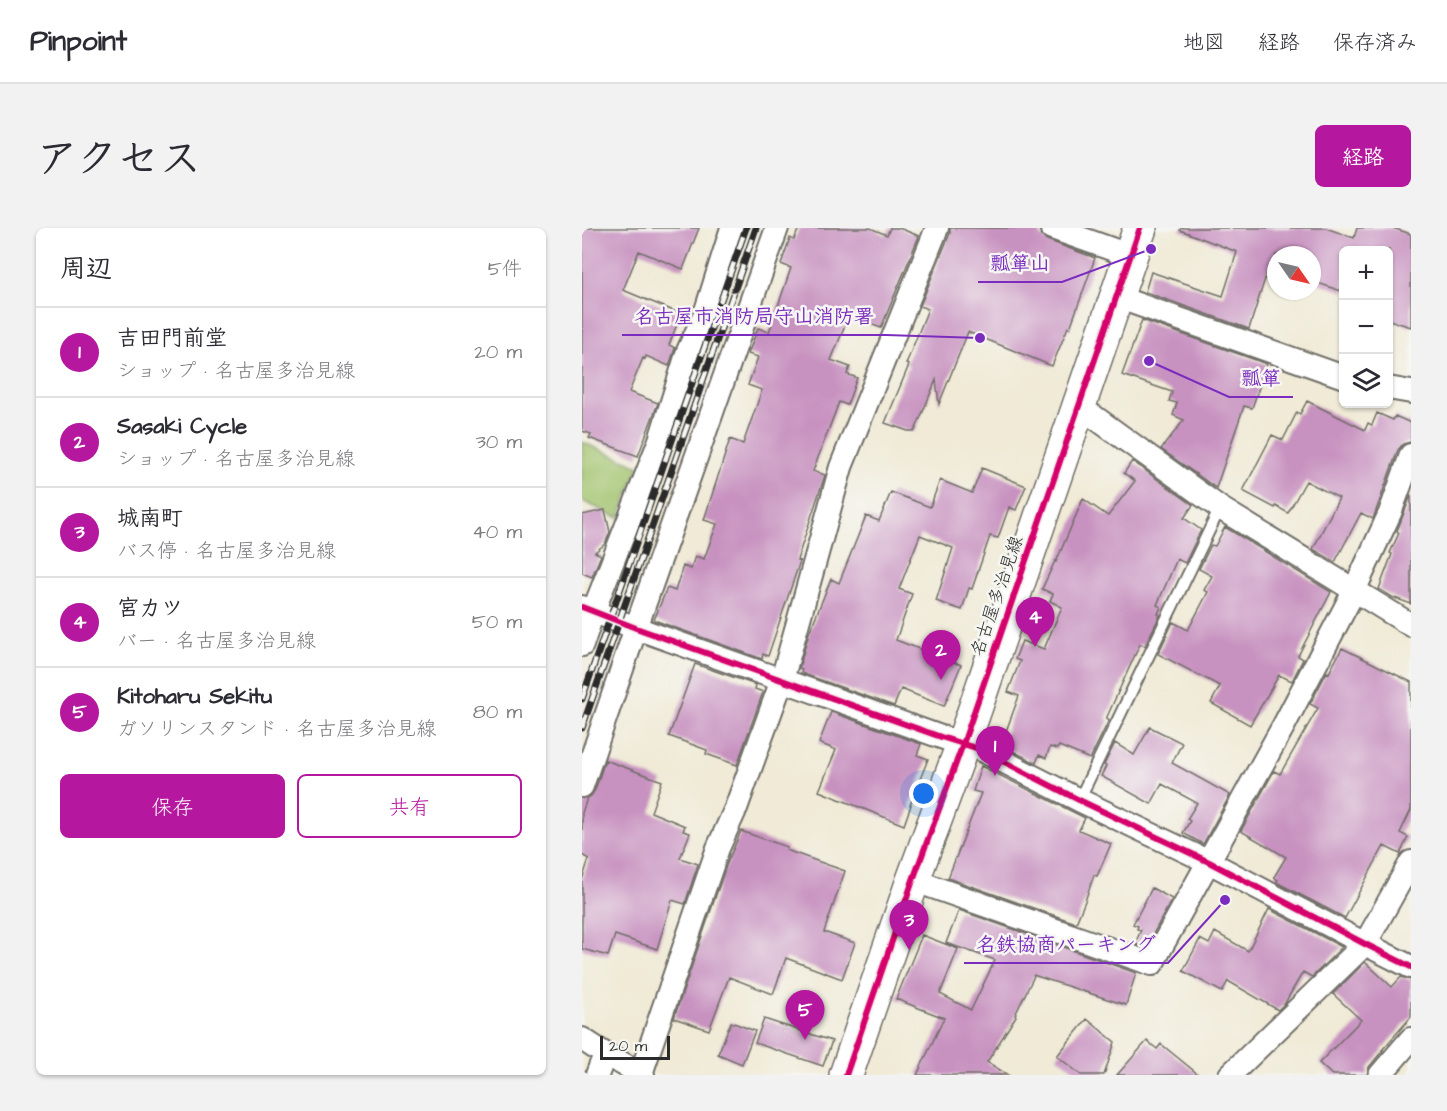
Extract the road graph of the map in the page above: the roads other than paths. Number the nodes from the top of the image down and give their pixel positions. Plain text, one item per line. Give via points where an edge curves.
1 (732, 228) edge
2 (777, 228) edge
3 (937, 228) edge
4 (1052, 228) edge
5 (1135, 242) edge
6 (1117, 297) junction
7 (1339, 375) edge
8 (1393, 389) edge
9 (1411, 392) edge
10 (1078, 408) junction
11 (1411, 454) edge
12 (1220, 508) junction
13 (1354, 591) junction
14 (588, 610) edge
15 (1411, 625) edge
16 (636, 628) junction
17 (582, 645) edge
18 (782, 680) junction
19 (963, 744) junction
20 (582, 786) edge
21 (1079, 800) junction
22 (1209, 862) junction
23 (1411, 862) edge
24 (913, 880) junction
25 (1365, 944) junction
26 (1411, 967) edge
27 (582, 1039) edge
28 (1411, 1039) edge
29 (605, 1054) junction
30 (597, 1075) edge
31 (642, 1075) edge
32 (846, 1075) edge
33 (1230, 1075) edge
34 (1380, 1075) edge

1 - 14 street via 660,440
2 - 16 street
3 - 18 street via 841,467
4 - 5 street
5 - 6 main road, 名古屋多治見線
6 - 7 street
6 - 10 main road, 名古屋多治見線
8 - 9 street
10 - 12 street
10 - 19 main road, 名古屋多治見線
11 - 13 street via 1390,513
12 - 13 street
12 - 21 lane
13 - 15 street
13 - 22 street
14 - 16 street
14 - 17 street
16 - 18 street
16 - 20 street
18 - 19 street
18 - 31 street via 718,849
19 - 21 street
19 - 24 main road, 名古屋多治見線
21 - 22 street
22 - 24 street via 1152,964
22 - 25 street
23 - 25 street
24 - 32 main road, 名古屋多治見線
25 - 26 street
25 - 33 street
27 - 29 street
28 - 34 street
29 - 30 street
29 - 31 street

